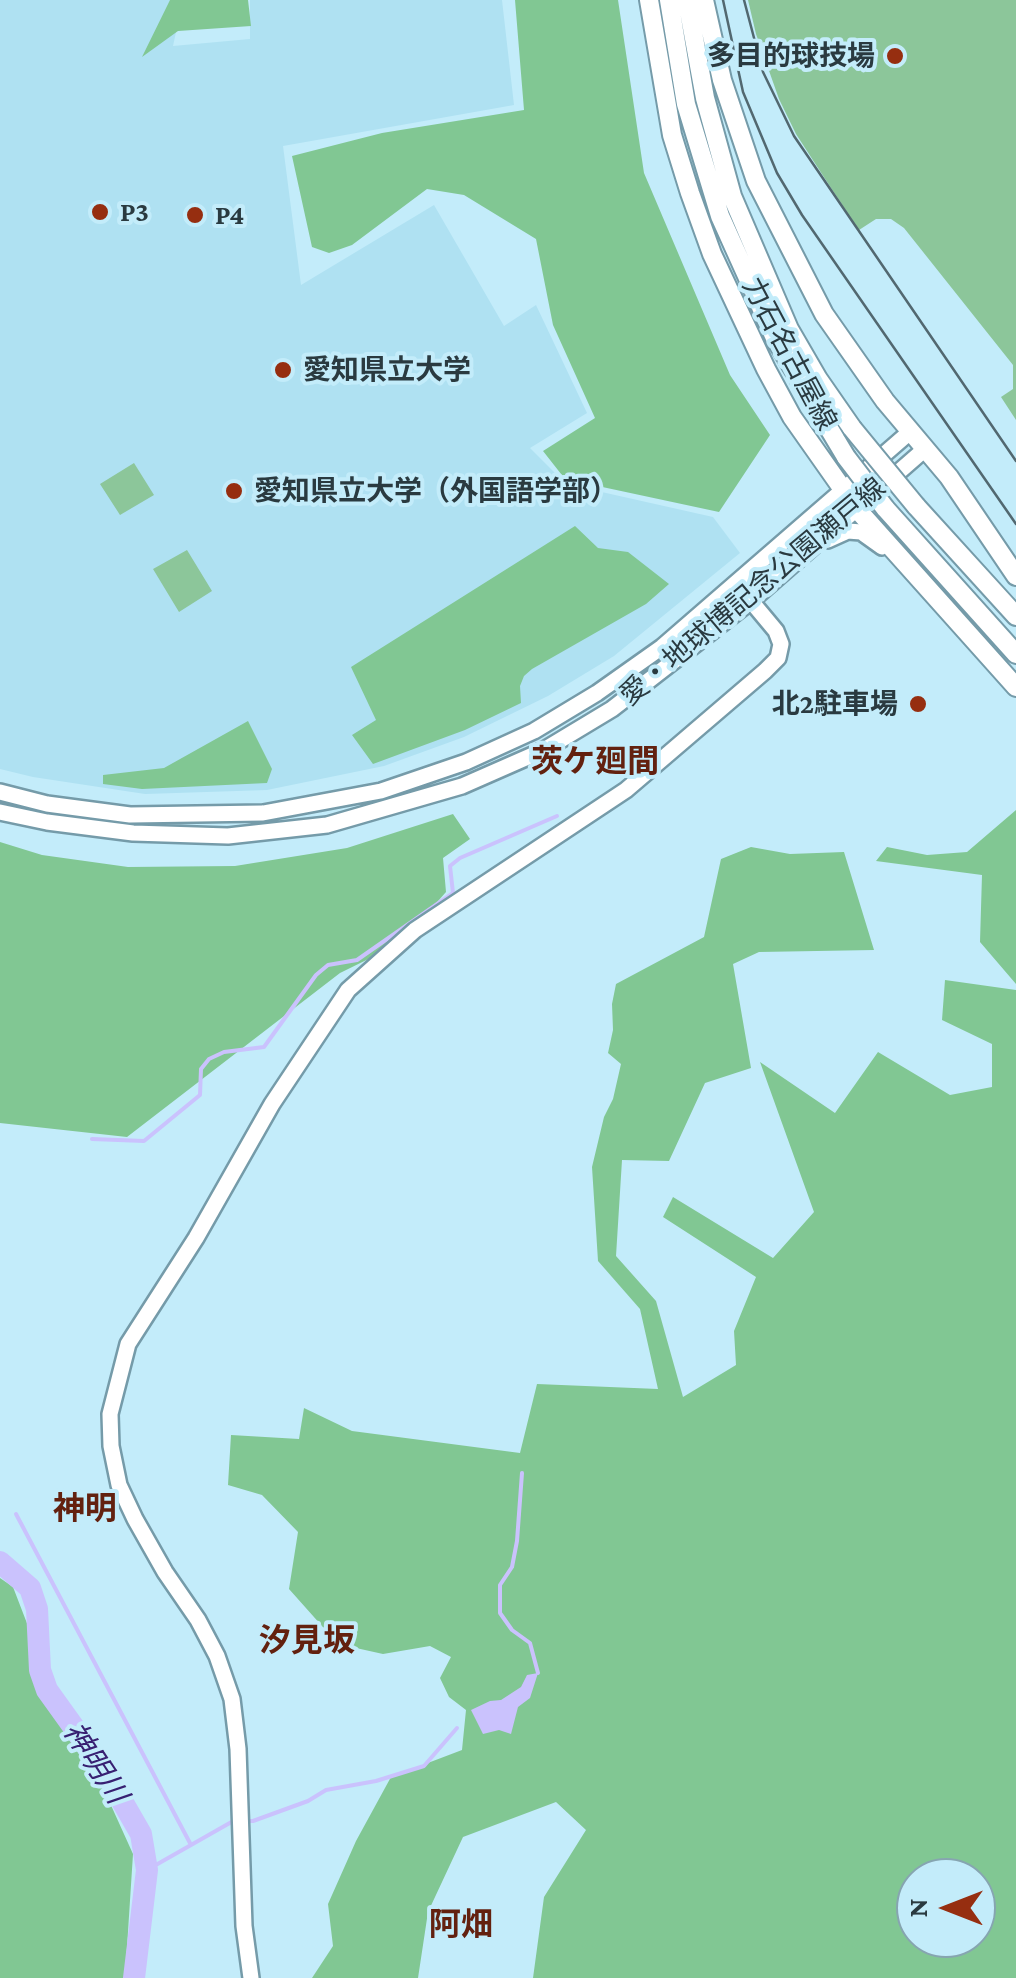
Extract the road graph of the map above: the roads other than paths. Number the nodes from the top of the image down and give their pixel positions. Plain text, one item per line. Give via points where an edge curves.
1 (649, 0) edge
2 (669, 0) edge
3 (686, 0) edge
4 (704, 0) edge
5 (910, 431) junction
6 (925, 449) junction
7 (841, 488) junction
8 (856, 508) junction
9 (814, 545) junction
10 (1016, 576) edge
11 (936, 598) junction
12 (751, 601) junction
13 (1016, 616) edge
14 (1016, 654) edge
15 (1016, 687) edge
16 (0, 792) edge
17 (0, 812) edge
18 (251, 1978) edge

1 - 7 main road via 672,135 712,254 792,417
2 - 14 main road, 力石名古屋線, bridge via 686,104 720,216 775,338 884,508
3 - 13 main road, 力石名古屋線, bridge via 732,196 789,328 852,428
4 - 5 main road via 738,132 784,240 824,314
5 - 6 main road
5 - 7 main road, 愛・地球博記念公園瀬戸線
6 - 8 main road, 愛・地球博記念公園瀬戸線
6 - 10 main road
7 - 8 main road
7 - 16 main road, 愛・地球博記念公園瀬戸線 via 662,647 597,693 534,731 410,782 316,804 220,815 130,815
8 - 9 main road, 愛・地球博記念公園瀬戸線
8 - 11 main road
9 - 11 main road via 848,531 872,536
9 - 12 main road, 愛・地球博記念公園瀬戸線
11 - 15 main road
12 - 17 main road, 愛・地球博記念公園瀬戸線 via 612,709 544,750 462,786 383,810 327,825 228,836 132,833
12 - 18 main road via 781,644 765,672 626,790 415,930 348,990 128,1344 110,1414 111,1446 127,1502 198,1620 232,1699

